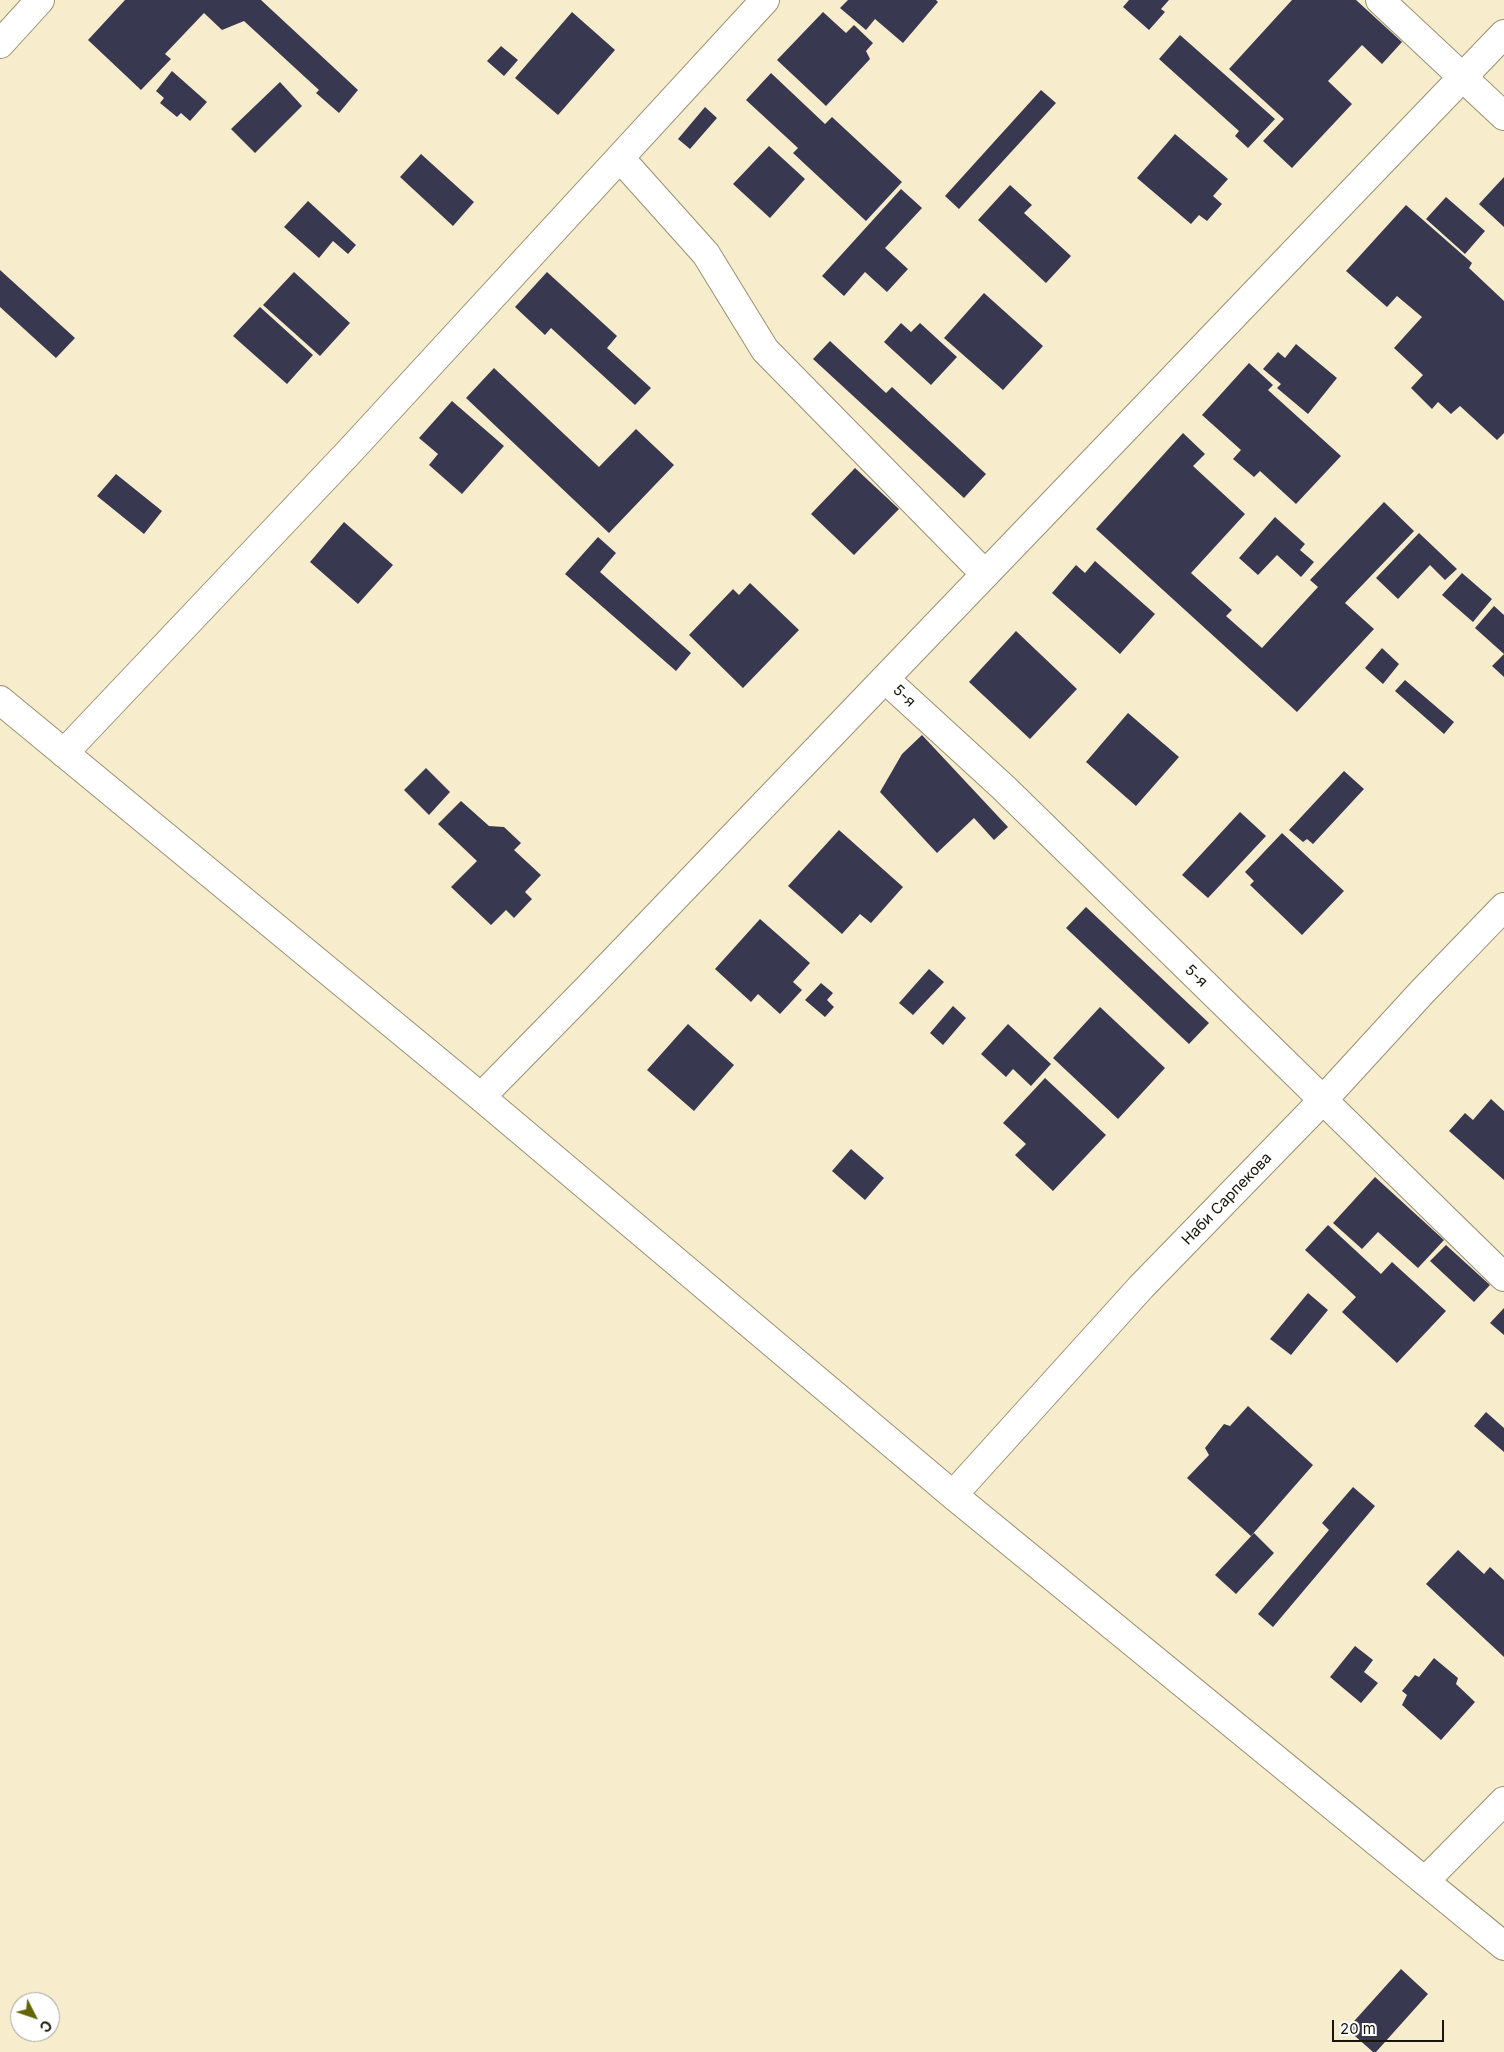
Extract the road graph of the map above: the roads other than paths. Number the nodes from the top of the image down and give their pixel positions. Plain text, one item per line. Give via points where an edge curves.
1 (40, 0) edge
2 (765, 0) edge
3 (1380, 0) edge
4 (1504, 34) edge
5 (0, 44) edge
6 (1464, 78) junction
7 (1504, 116) edge
8 (620, 158) junction
9 (985, 574) junction
10 (885, 679) junction
11 (0, 700) edge
12 (64, 752) junction
13 (1504, 907) edge
14 (481, 1097) junction
15 (1323, 1100) junction
16 (1504, 1277) edge
17 (953, 1495) junction
18 (1504, 1801) edge
19 (1425, 1881) junction
20 (1504, 1946) edge

1 - 5 street
2 - 8 street
3 - 6 street
4 - 6 street
6 - 7 street
6 - 9 street
8 - 9 street via 706,254 765,350
8 - 12 street via 350,451
9 - 10 street
10 - 14 street
10 - 15 street, 5-я via 1004,788
11 - 12 street
12 - 14 street
13 - 15 street, Наби Сарпекова
14 - 17 street
15 - 16 street, 5-я
15 - 17 street, Наби Сарпекова via 1141,1287
17 - 19 street
18 - 19 street
19 - 20 street

